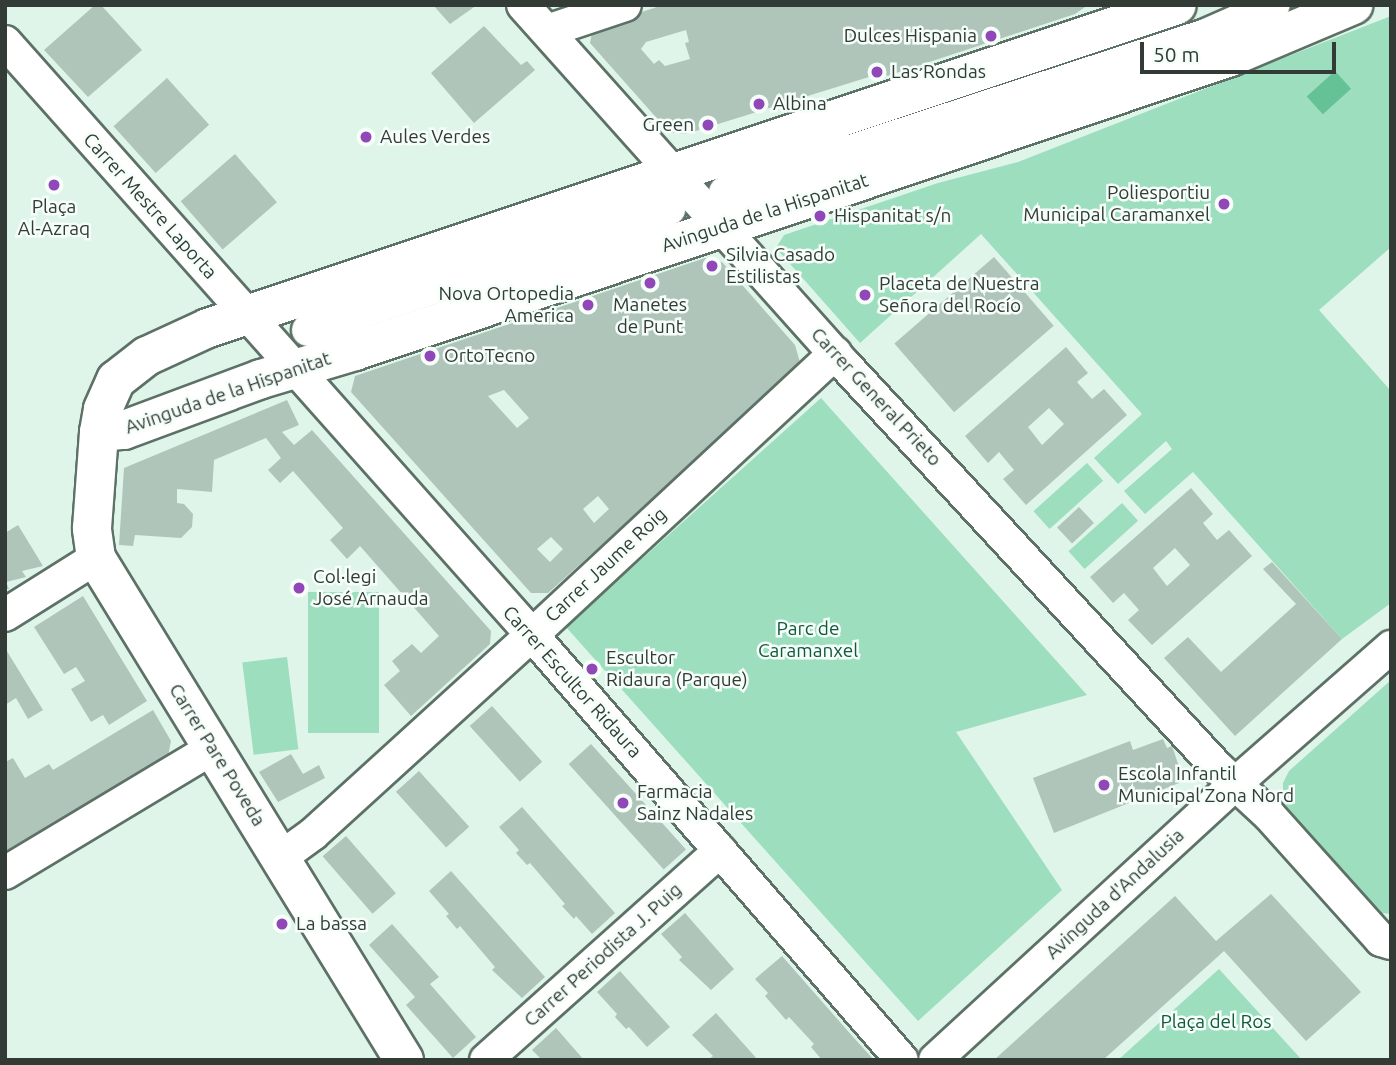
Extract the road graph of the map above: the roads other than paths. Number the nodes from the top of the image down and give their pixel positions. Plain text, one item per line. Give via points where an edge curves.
1 (523, 5) edge
2 (625, 5) edge
3 (1274, 5) edge
4 (1353, 5) edge
5 (1152, 10) edge
6 (547, 32) junction
7 (5, 42) edge
8 (672, 191) junction
9 (723, 209) junction
10 (246, 315) junction
11 (309, 330) dead end
12 (835, 353) junction
13 (296, 369) junction
14 (99, 432) junction
15 (96, 558) junction
16 (5, 615) edge
17 (532, 635) junction
18 (1391, 647) edge
19 (213, 748) junction
20 (1235, 784) junction
21 (720, 851) junction
22 (281, 858) junction
23 (5, 873) edge
24 (1391, 943) edge
25 (404, 1060) edge
26 (486, 1060) edge
27 (902, 1060) edge
28 (935, 1060) edge

1 - 6 street, Carrer General Prieto
2 - 6 street
3 - 9 street, Avinguda de la Hispanitat via 1206,34
4 - 9 street, Avinguda de la Hispanitat via 1230,57
5 - 8 street, Avinguda de la Hispanitat
6 - 8 street, Carrer General Prieto
7 - 10 street, Carrer Mestre Laporta
8 - 9 street, Carrer General Prieto
8 - 10 street, Avinguda de la Hispanitat
8 - 11 street, Avinguda de la Hispanitat
9 - 12 street, Carrer General Prieto
9 - 13 street, Avinguda de la Hispanitat
10 - 13 street, Carrer Mestre Laporta
10 - 14 street, Avinguda de la Hispanitat via 163,348 132,366 116,380
12 - 17 street, Carrer Jaume Roig
12 - 20 street, Carrer General Prieto
13 - 14 street, Avinguda de la Hispanitat via 124,430
13 - 17 street, Carrer Escultor Ridaura
14 - 15 street, Carrer Pare Poveda via 92,528
15 - 16 street
15 - 19 street, Carrer Pare Poveda
17 - 21 street, Carrer Escultor Ridaura
17 - 22 street, Carrer Jaume Roig
18 - 20 street, Avinguda d'Andalusia
19 - 22 street, Carrer Pare Poveda
19 - 23 street
20 - 24 street, Carrer General Prieto via 1269,815 1381,940
20 - 28 street, Avinguda d'Andalusia
21 - 26 street, Carrer Periodista J. Puig
21 - 27 street, Carrer Escultor Ridaura
22 - 25 street, Carrer Pare Poveda

